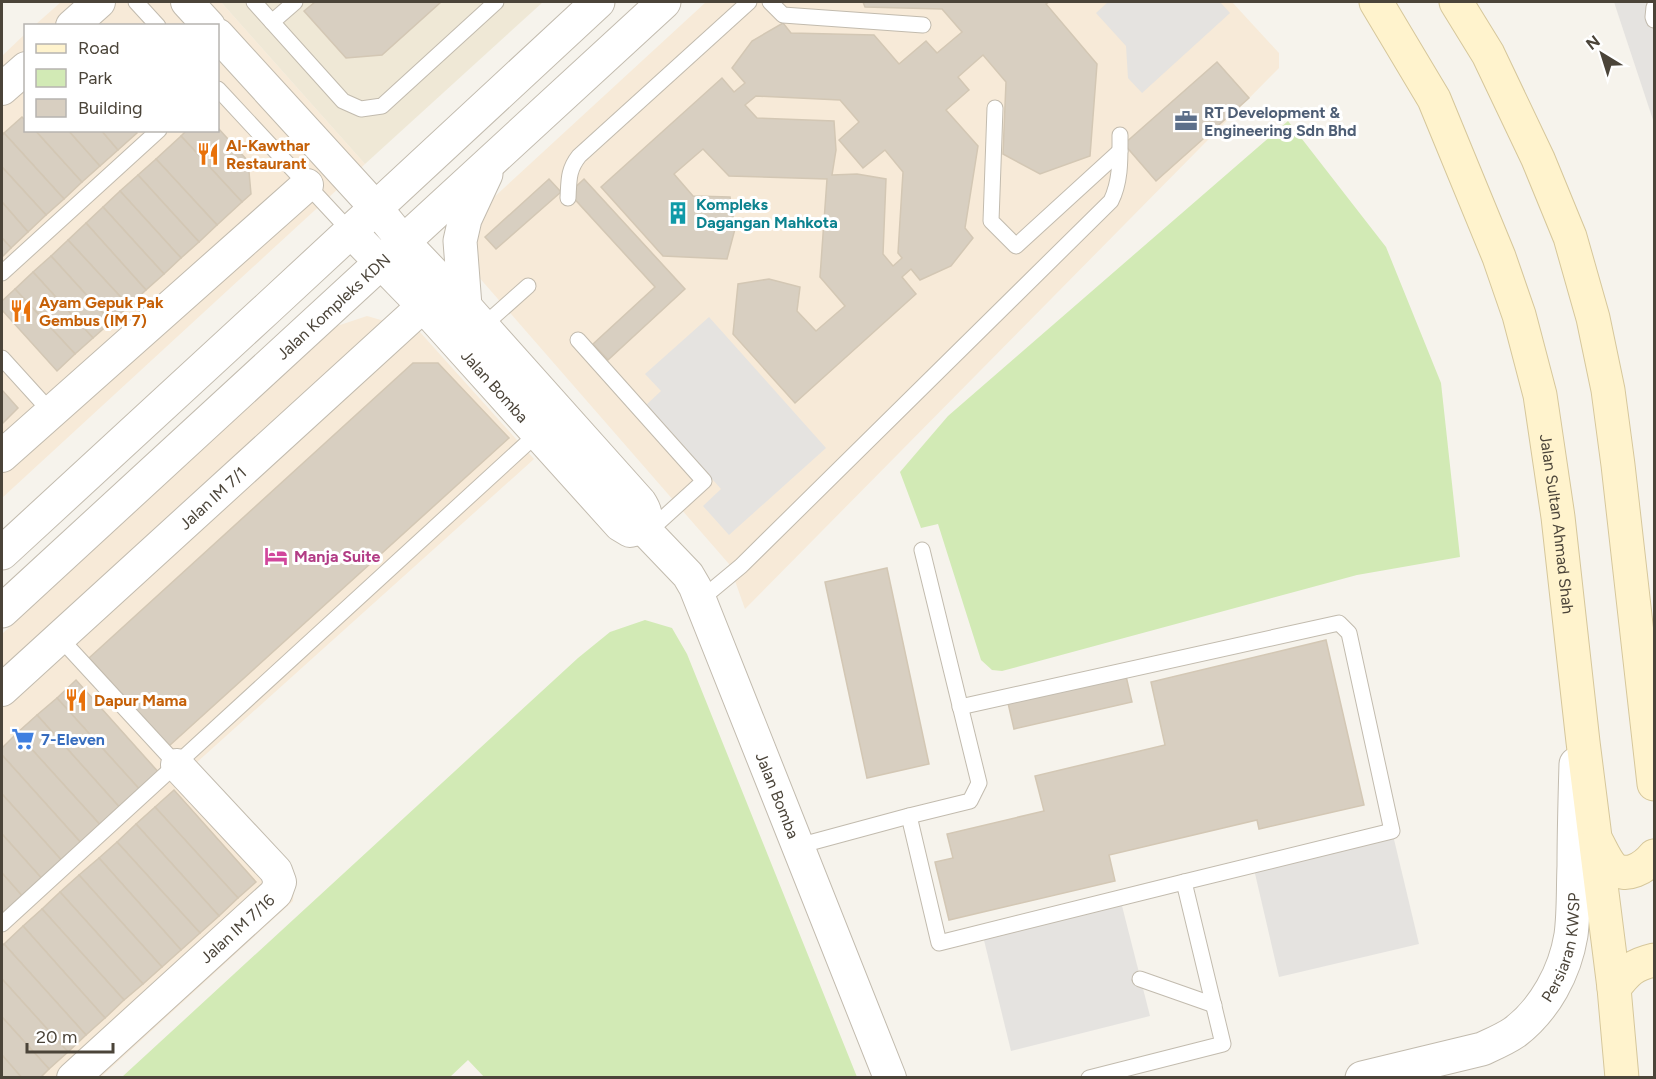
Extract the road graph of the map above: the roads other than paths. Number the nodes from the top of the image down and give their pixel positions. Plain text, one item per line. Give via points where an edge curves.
1 (99, 2) edge
2 (136, 2) edge
3 (187, 2) edge
4 (254, 2) edge
5 (295, 2) edge
6 (496, 2) edge
7 (598, 2) edge
8 (664, 2) edge
9 (749, 2) edge
10 (770, 2) edge
11 (1376, 2) edge
12 (1456, 2) edge
13 (1654, 7) edge
14 (1654, 20) edge
15 (272, 22) junction
16 (74, 24) edge
17 (156, 24) edge
18 (207, 24) edge
19 (923, 25) dead end
20 (219, 36) edge
21 (24, 70) edge
22 (2, 89) edge
23 (219, 90) edge
24 (995, 108) dead end
25 (157, 132) edge
26 (1120, 135) dead end
27 (1120, 151) junction
28 (493, 158) junction
29 (307, 185) junction
30 (568, 198) dead end
31 (376, 208) junction
32 (350, 231) junction
33 (392, 251) junction
34 (2, 273) edge
35 (528, 286) dead end
36 (423, 306) junction
37 (474, 316) junction
38 (578, 340) dead end
39 (2, 358) edge
40 (51, 412) junction
41 (537, 434) junction
42 (2, 456) edge
43 (645, 530) junction
44 (922, 550) dead end
45 (2, 553) edge
46 (700, 600) junction
47 (2, 611) edge
48 (59, 637) junction
49 (1577, 688) junction
50 (2, 690) edge
51 (960, 707) junction
52 (177, 765) junction
53 (1654, 784) edge
54 (909, 816) junction
55 (1597, 842) junction
56 (798, 846) junction
57 (1654, 856) edge
58 (1184, 882) junction
59 (2, 924) edge
60 (1654, 960) edge
61 (1140, 979) dead end
62 (1614, 988) junction
63 (1214, 1005) junction
64 (73, 1077) edge
65 (890, 1077) edge
66 (1089, 1077) edge
67 (1362, 1077) edge
68 (1622, 1077) edge

1 - 16 street
2 - 17 lane
3 - 18 street
4 - 15 lane
5 - 15 lane
6 - 15 lane via 382,106 361,109 343,101
7 - 31 street
8 - 28 street, Jalan Kompleks KDN
9 - 30 lane via 579,156 571,166
10 - 19 lane via 783,15
11 - 49 main road, Jalan Sultan Ahmad Shah via 1434,99 1519,315 1540,395
12 - 53 main road via 1488,54 1538,159 1570,237 1593,318 1618,465
13 - 14 lane
20 - 31 street, Jalan Bomba
21 - 22 street
23 - 29 lane
24 - 27 lane via 991,221 1016,246
25 - 34 lane
26 - 27 lane
27 - 46 lane via 1116,191 1111,201 741,566
28 - 33 street, Jalan Kompleks KDN
28 - 37 street via 465,219 460,242
29 - 32 lane
29 - 40 street
31 - 32 street
31 - 33 street, Jalan Bomba
32 - 33 street, Jalan Bomba
32 - 45 street
33 - 36 street, Jalan Bomba
33 - 37 street, Jalan Bomba
33 - 47 street, Jalan Kompleks KDN
35 - 37 lane
36 - 41 street, Jalan Bomba
36 - 48 street, Jalan IM 7/1
37 - 43 street, Jalan Bomba via 640,502 645,510
38 - 43 lane via 704,481
39 - 40 lane
40 - 42 street
41 - 43 street, Jalan Bomba via 620,525 630,531
41 - 52 lane
43 - 46 street, Jalan Bomba via 688,575
44 - 51 lane
46 - 56 street, Jalan Bomba
48 - 50 street, Jalan IM 7/1
48 - 52 lane
49 - 55 main road, Jalan Sultan Ahmad Shah
49 - 67 street, Persiaran KWSP via 1572,921 1563,968 1552,989 1524,1024 1498,1042
51 - 54 lane via 979,783 969,801
51 - 58 lane via 1339,623 1349,633 1392,831
52 - 59 lane
52 - 64 street, Jalan IM 7/16 via 276,871 280,882 276,893
54 - 56 lane
54 - 58 lane via 939,943
55 - 57 main road via 1612,867 1621,871 1645,867
55 - 62 main road, Jalan Sultan Ahmad Shah
56 - 65 street, Jalan Bomba
58 - 63 lane
60 - 62 main road via 1636,964
61 - 63 lane
62 - 68 main road, Jalan Sultan Ahmad Shah
63 - 66 lane via 1223,1044

